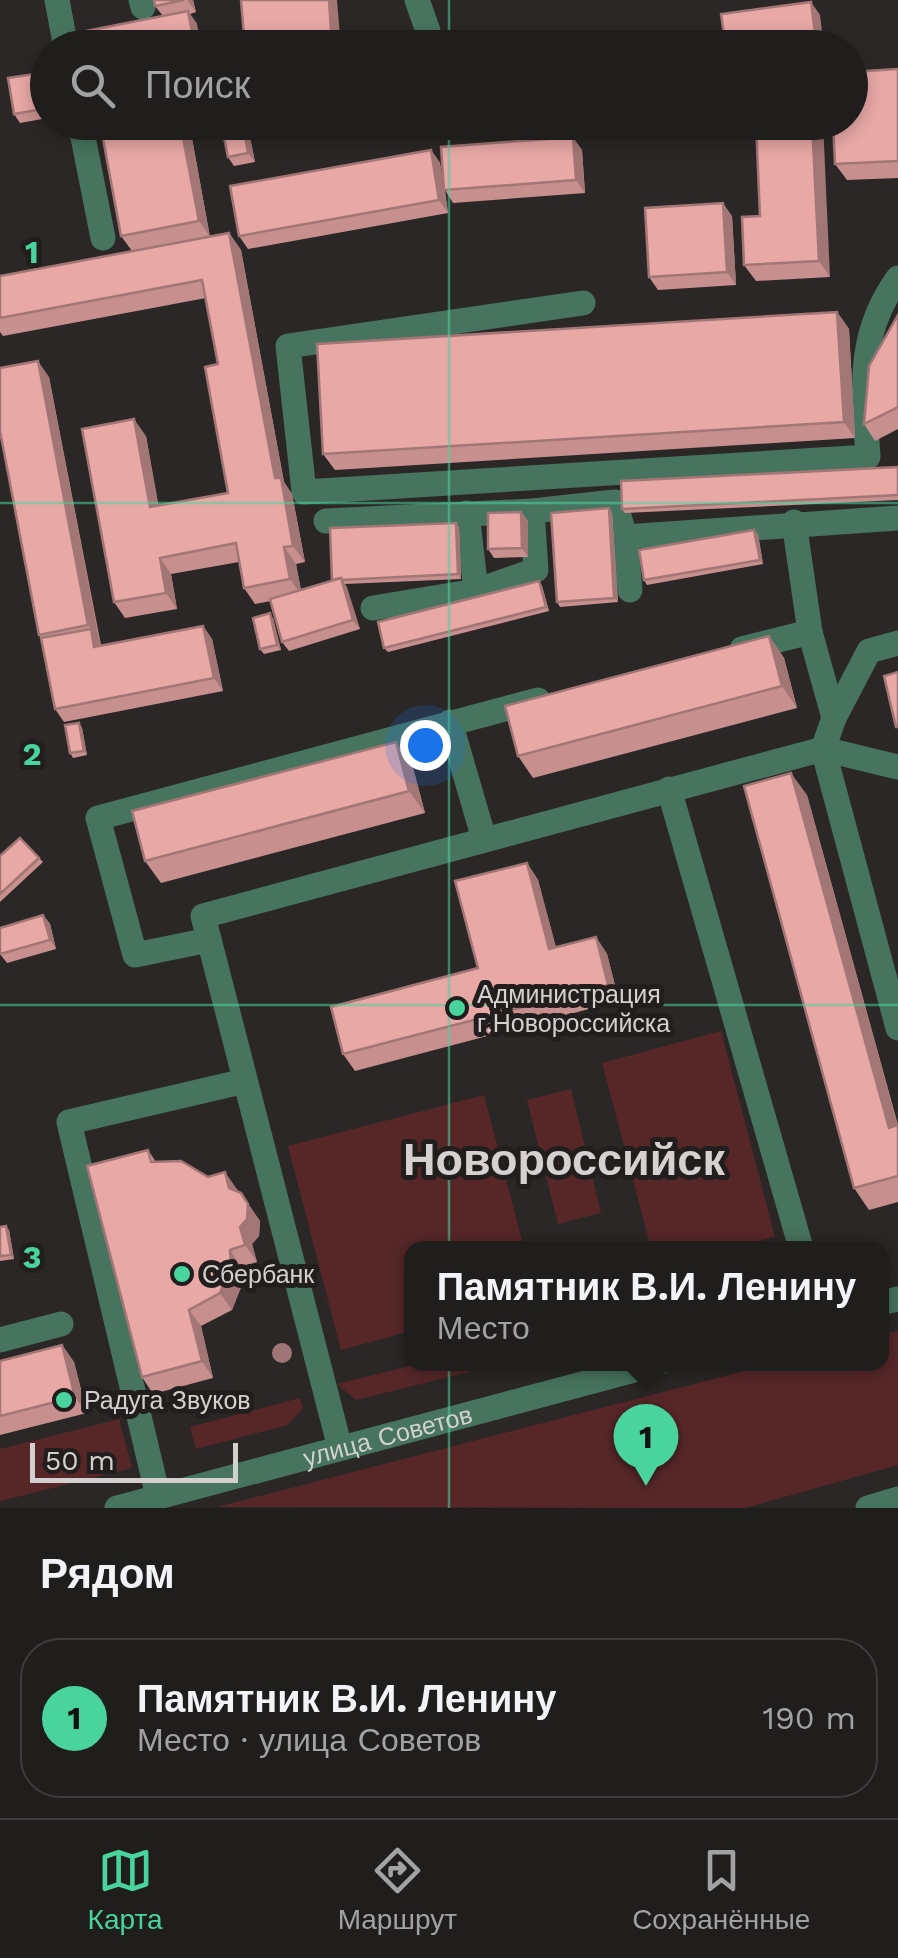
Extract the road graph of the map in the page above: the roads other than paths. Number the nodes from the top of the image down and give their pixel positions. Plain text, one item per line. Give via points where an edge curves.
1 (57, 0) edge
2 (417, 0) edge
3 (63, 30) edge
4 (428, 30) edge
5 (84, 140) edge
6 (103, 238) dead end
7 (898, 278) edge
8 (582, 303) dead end
9 (532, 511) junction
10 (467, 513) junction
11 (898, 518) edge
12 (326, 521) dead end
13 (794, 522) junction
14 (625, 536) junction
15 (630, 590) dead end
16 (476, 591) junction
17 (373, 608) dead end
18 (810, 632) junction
19 (898, 643) edge
20 (715, 656) edge
21 (564, 694) edge
22 (834, 718) junction
23 (450, 722) junction
24 (823, 749) junction
25 (898, 766) edge
26 (668, 788) junction
27 (484, 839) junction
28 (886, 936) edge
29 (209, 940) junction
30 (898, 1028) edge
31 (245, 1081) junction
32 (799, 1241) edge
33 (60, 1324) dead end
34 (0, 1340) edge
35 (631, 1371) edge
36 (340, 1448) junction
37 (898, 1500) edge
38 (139, 1504) edge
39 (868, 1508) edge

1 - 3 street
2 - 4 street
5 - 6 street
7 - 8 street via 882,300 862,362 868,457 304,492 288,346
9 - 10 street
9 - 14 street via 615,502
9 - 16 street via 536,570
10 - 12 street
10 - 16 street
11 - 13 street
13 - 14 street
13 - 18 street
14 - 15 street
16 - 17 street
18 - 20 street
18 - 22 street
19 - 22 street via 869,650
21 - 23 street
22 - 24 street
23 - 27 street
23 - 29 street via 98,818 135,955
24 - 25 street
24 - 26 street
24 - 28 street
26 - 27 street
26 - 32 street
27 - 29 street via 202,916
28 - 30 street
29 - 31 street
31 - 36 street
31 - 38 street via 69,1122
33 - 34 street
35 - 36 street, улица Советов
36 - 38 street, улица Советов
37 - 39 street

